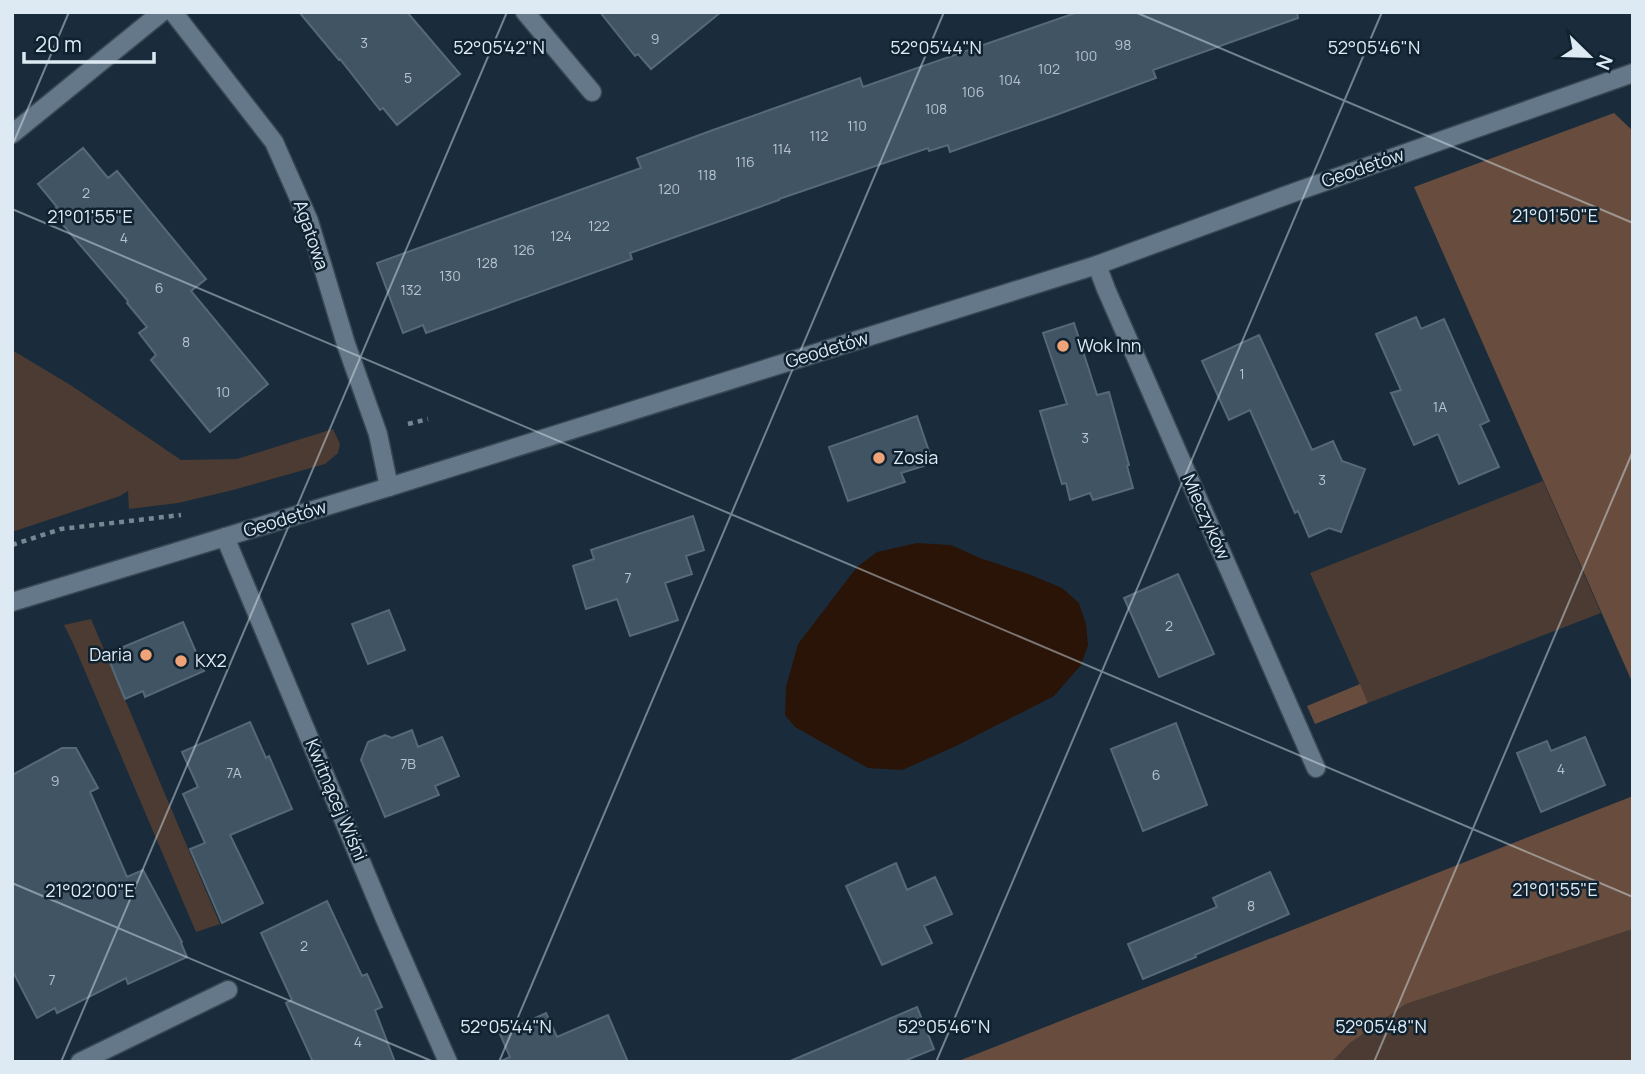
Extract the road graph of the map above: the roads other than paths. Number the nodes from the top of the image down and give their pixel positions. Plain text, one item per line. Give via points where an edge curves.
1 (162, 12) edge
2 (173, 12) edge
3 (525, 12) edge
4 (1633, 73) edge
5 (592, 92) dead end
6 (12, 134) edge
7 (1097, 265) junction
8 (389, 487) junction
9 (225, 537) junction
10 (12, 602) edge
11 (1316, 768) dead end
12 (228, 990) dead end
13 (80, 1062) edge
14 (448, 1062) edge

1 - 6 street
2 - 8 street, Agatowa via 274,142 309,221 378,434
3 - 5 street
4 - 7 street, Geodetów
7 - 8 street, Geodetów
7 - 11 street, Mieczyków
8 - 9 street, Geodetów
9 - 10 street, Geodetów
9 - 14 street, Kwitnącej Wiśni
12 - 13 street

